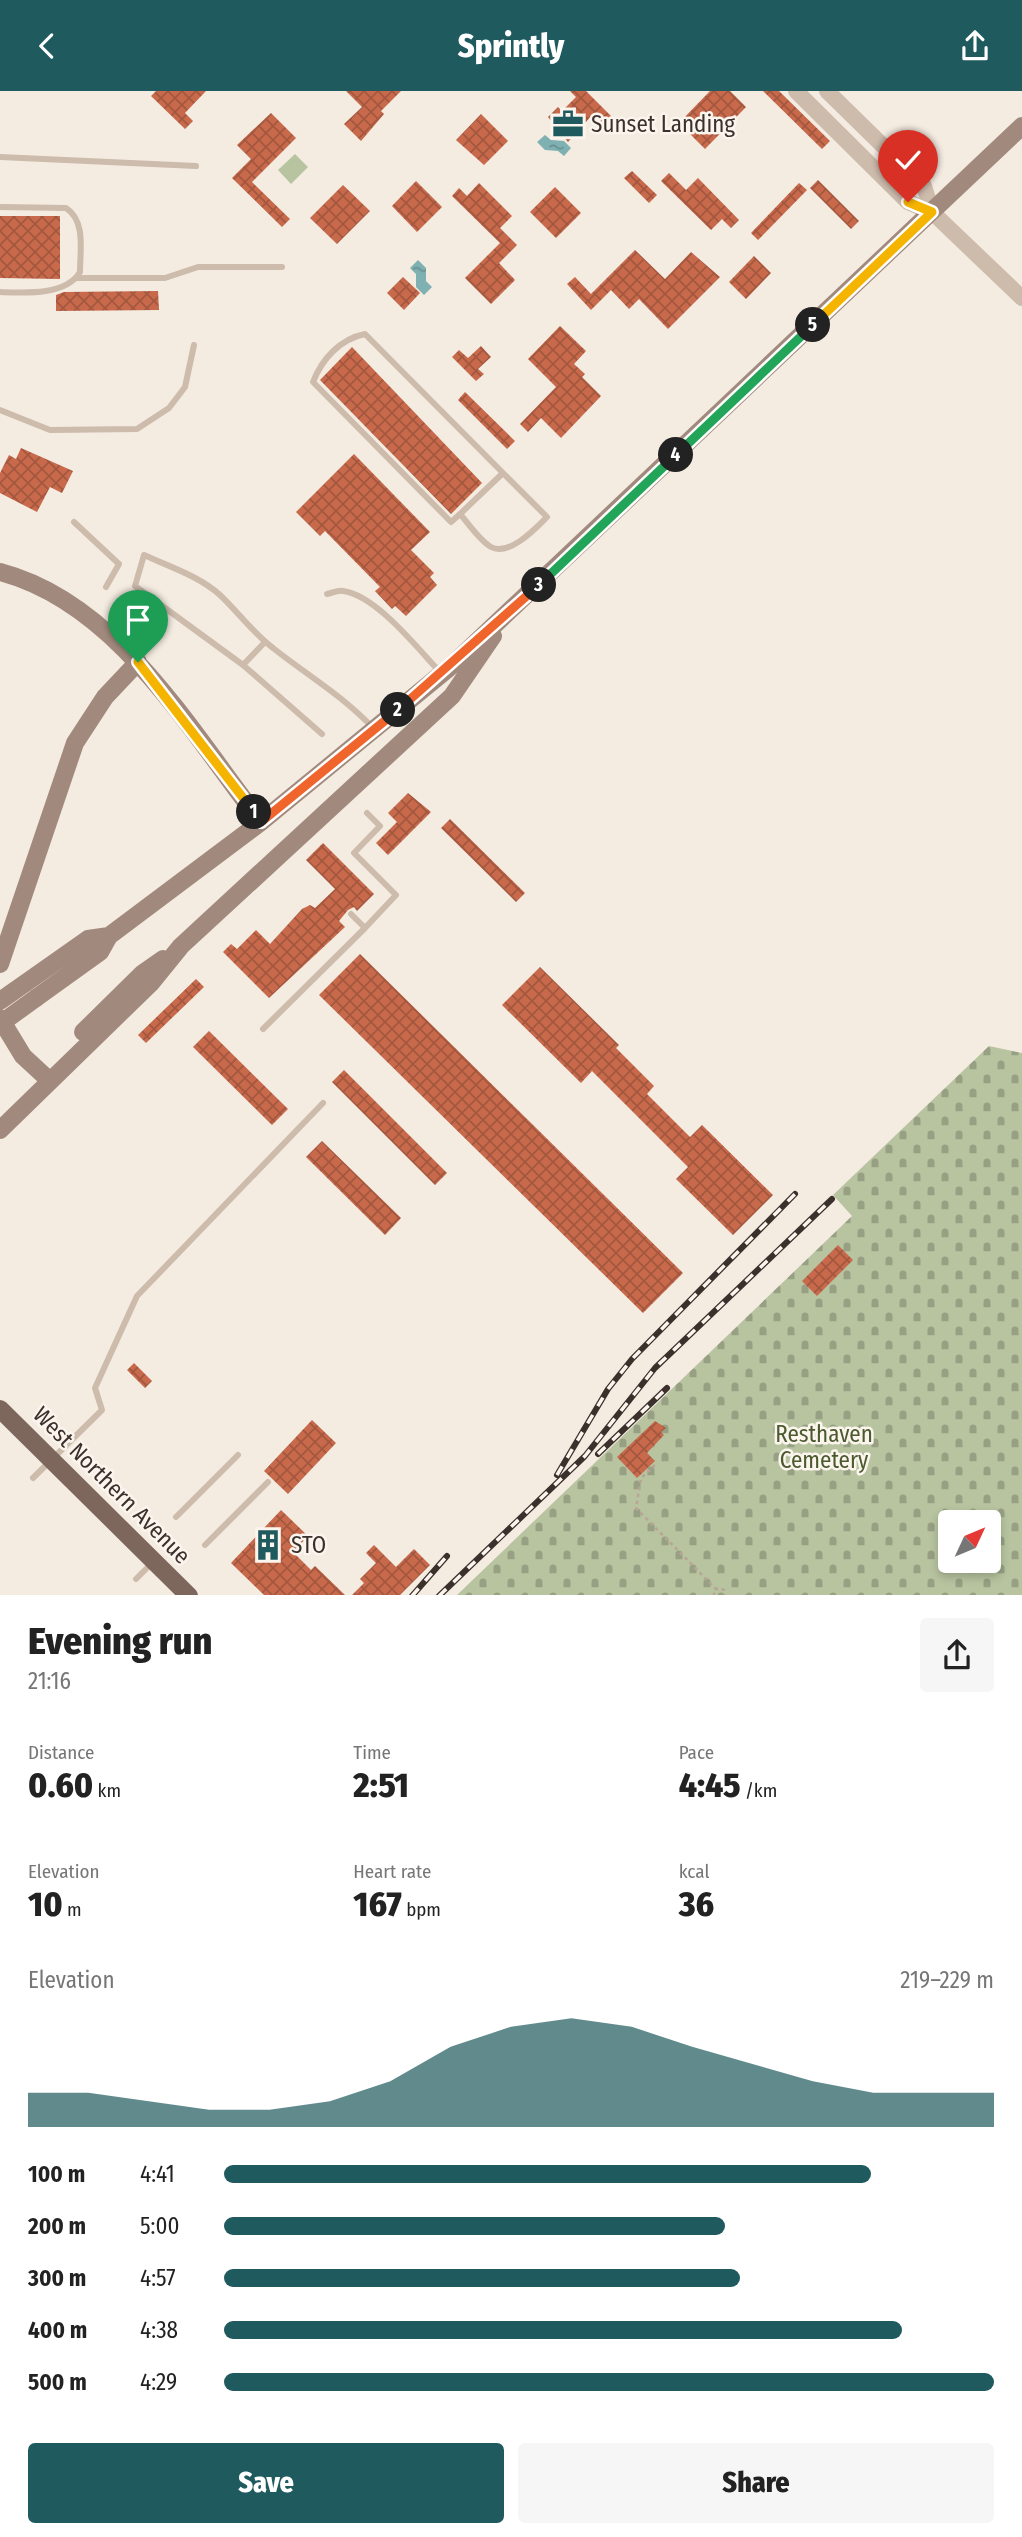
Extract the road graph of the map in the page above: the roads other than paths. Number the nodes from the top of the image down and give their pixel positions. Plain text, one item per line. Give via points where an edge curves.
1 (796, 91) edge
2 (827, 91) edge
3 (1022, 126) edge
4 (0, 157) edge
5 (196, 166) dead end
6 (0, 207) edge
7 (932, 212) junction
8 (282, 267) dead end
9 (77, 278) junction
10 (0, 292) edge
11 (1022, 298) edge
12 (194, 345) dead end
13 (0, 410) edge
14 (503, 473) junction
15 (460, 514) junction
16 (74, 522) dead end
17 (0, 572) edge
18 (106, 587) dead end
19 (327, 594) dead end
20 (503, 619) junction
21 (265, 642) junction
22 (138, 662) junction
23 (243, 665) junction
24 (442, 674) junction
25 (374, 730) junction
26 (321, 734) dead end
27 (367, 813) dead end
28 (261, 822) junction
29 (351, 914) dead end
30 (365, 928) junction
31 (110, 936) junction
32 (0, 964) edge
33 (0, 1001) edge
34 (0, 1021) edge
35 (263, 1029) dead end
36 (50, 1081) junction
37 (324, 1103) dead end
38 (0, 1130) edge
39 (0, 1409) edge
40 (238, 1455) dead end
41 (52, 1459) junction
42 (33, 1478) dead end
43 (268, 1482) dead end
44 (176, 1517) dead end
45 (205, 1545) dead end
46 (154, 1561) junction
47 (136, 1579) dead end
48 (189, 1595) edge

1 - 7 street via 908,202
2 - 7 street via 924,185
3 - 7 main road
4 - 5 lane
6 - 9 lane via 66,208 72,212 79,222
7 - 11 street
7 - 20 main road
8 - 9 lane via 198,267 165,278
9 - 10 lane via 35,293
12 - 13 lane via 186,387 169,408 137,429 50,430
14 - 15 lane
14 - 15 lane via 547,517 524,540 499,549 491,547
14 - 15 lane via 365,334 352,337 331,353 319,365 313,382 450,522
16 - 18 lane via 120,564
17 - 22 main road via 48,590 81,611
19 - 24 lane via 342,591 362,598 398,627
20 - 24 main road
20 - 36 main road via 452,696 181,946 151,983
21 - 23 lane
21 - 23 lane via 218,594 144,555 135,586
21 - 25 lane via 318,678
22 - 28 main road
22 - 32 main road via 105,697 75,743
23 - 26 lane
24 - 25 main road
25 - 28 main road
27 - 30 lane via 380,826 354,853 396,895
28 - 31 main road
29 - 30 lane
30 - 35 lane
31 - 33 main road via 88,939
31 - 34 main road, bridge via 100,953
34 - 36 main road via 23,1056
36 - 38 main road
37 - 41 lane via 137,1296 95,1388 102,1410
39 - 41 main road, West Northern Avenue
40 - 44 lane
41 - 42 lane
41 - 46 main road, West Northern Avenue
43 - 45 lane
46 - 47 lane
46 - 48 main road, West Northern Avenue

